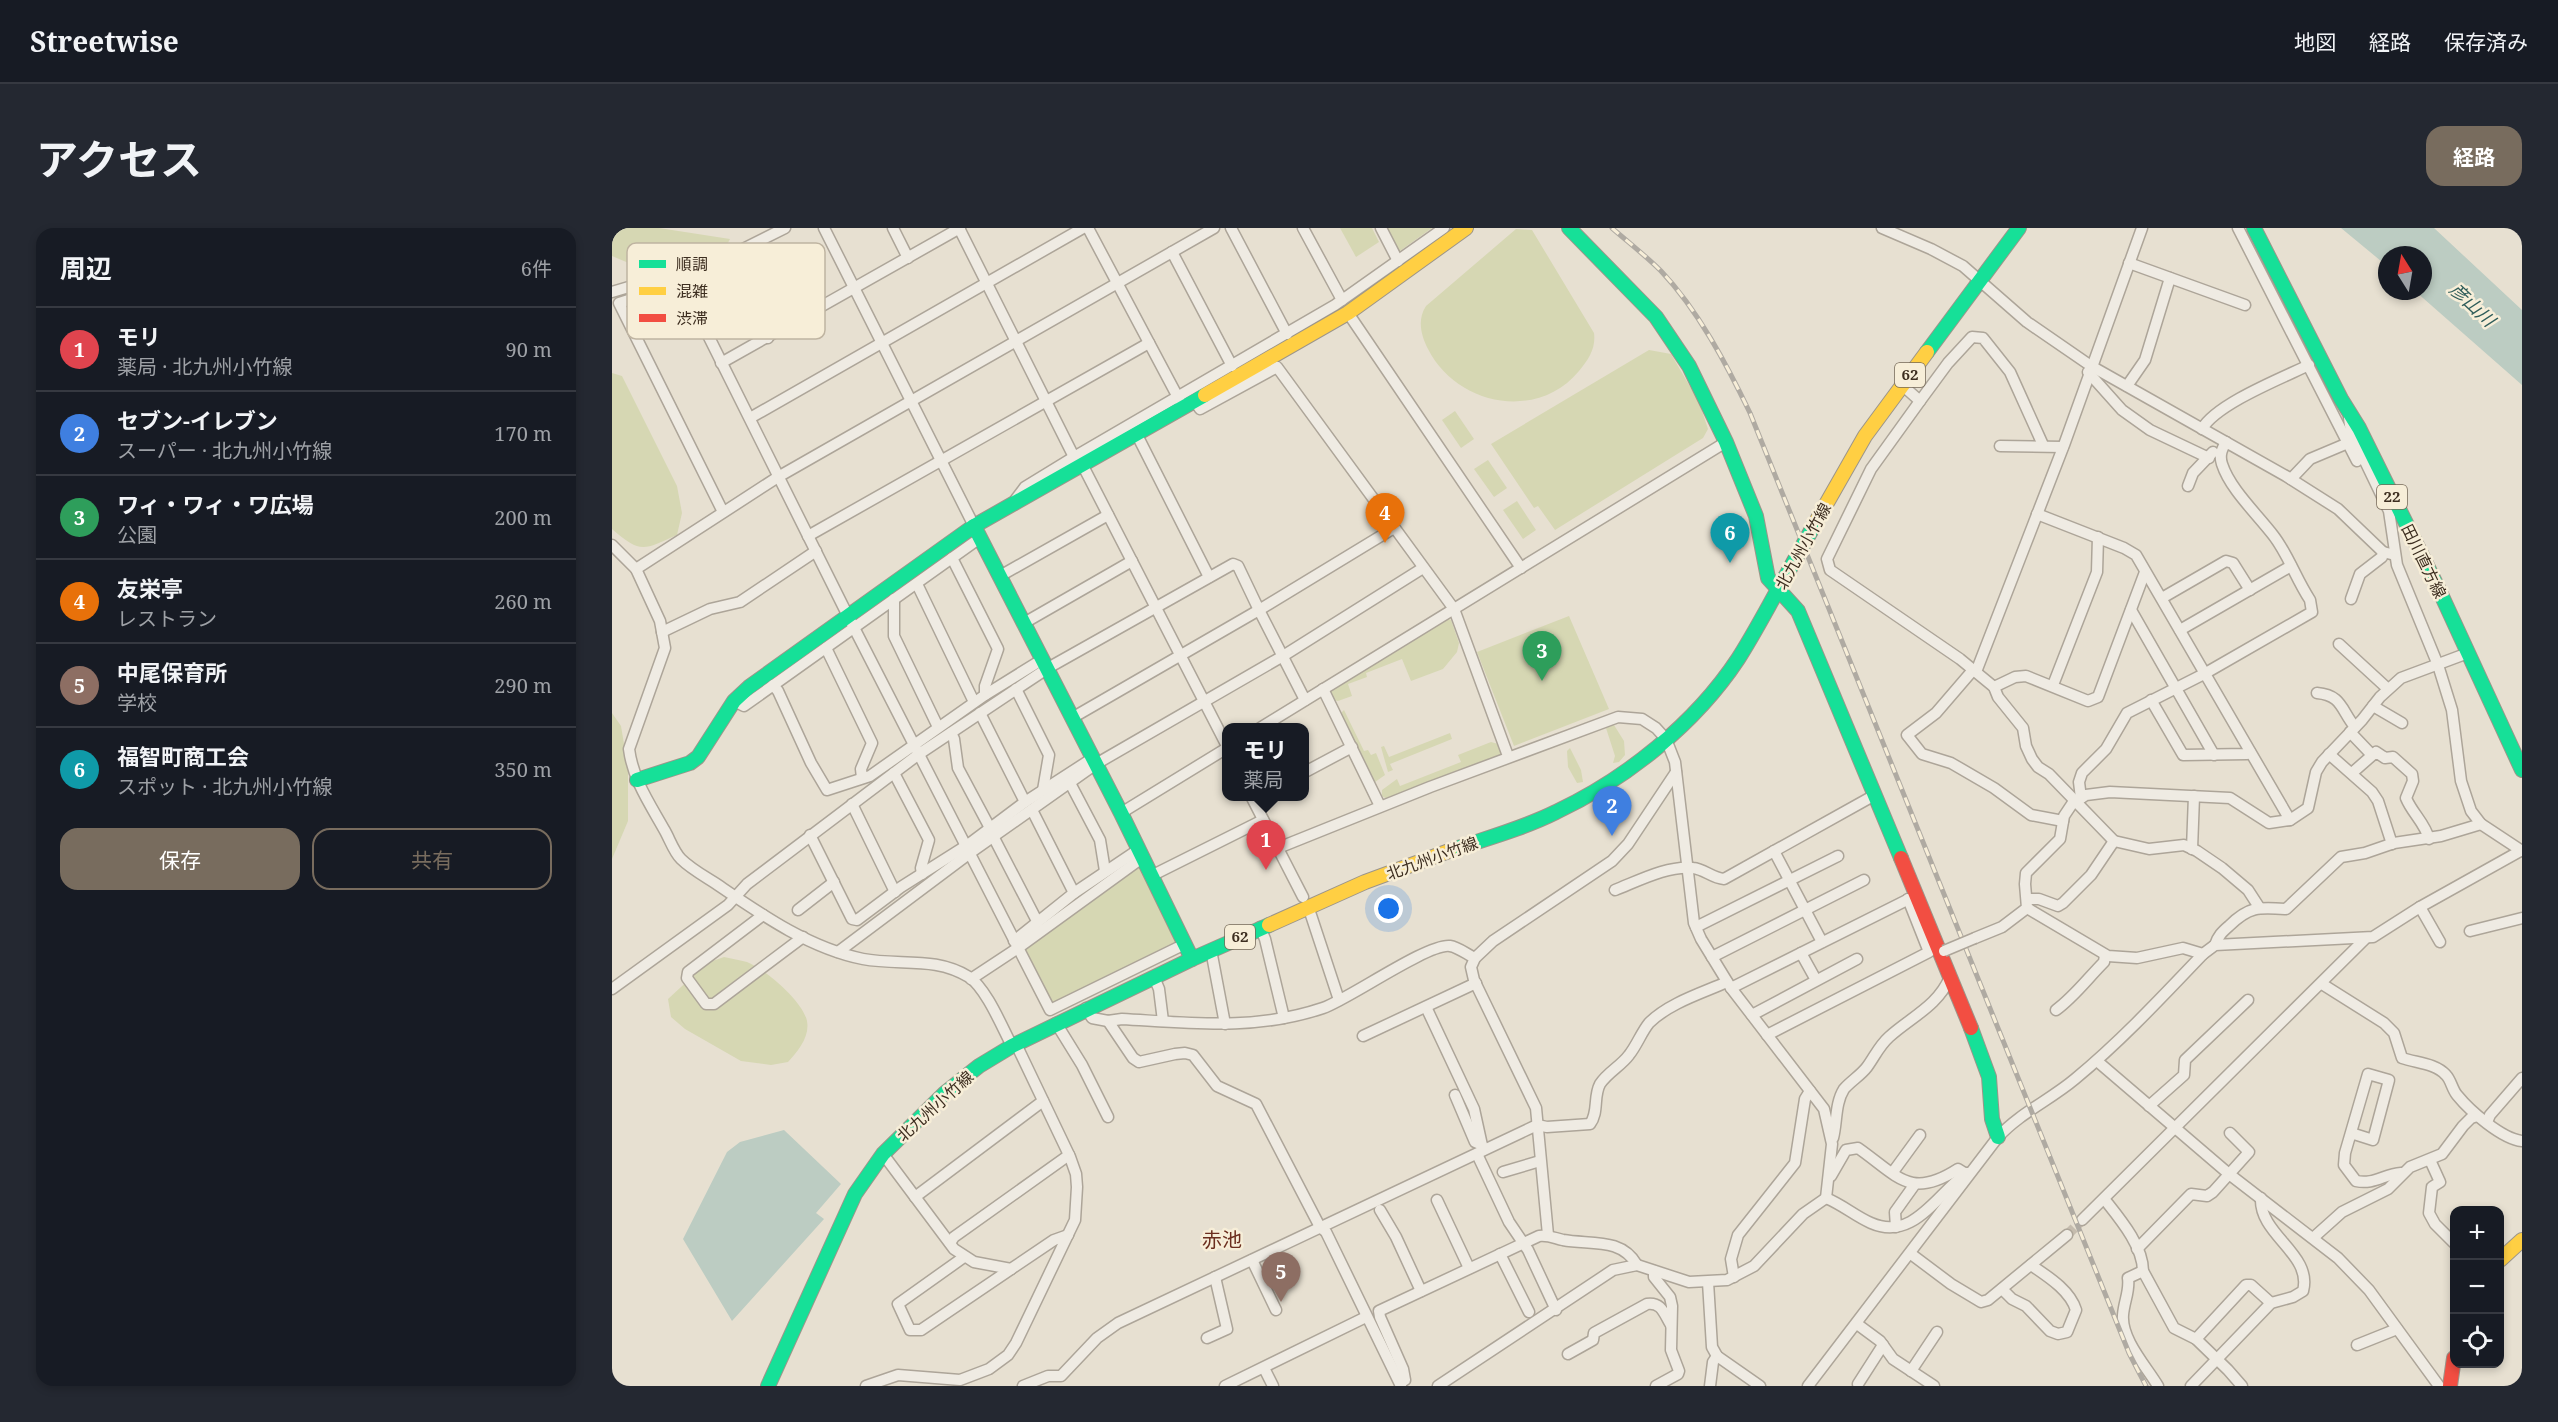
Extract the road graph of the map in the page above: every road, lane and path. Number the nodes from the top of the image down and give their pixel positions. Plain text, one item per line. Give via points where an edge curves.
1 (785, 228) edge
2 (824, 228) edge
3 (893, 228) edge
4 (960, 228) edge
5 (1083, 228) edge
6 (1088, 228) edge
7 (1214, 228) edge
8 (1231, 228) edge
9 (1302, 228) edge
10 (1381, 228) edge
11 (1444, 228) edge
12 (1466, 228) edge
13 (1569, 228) edge
14 (1882, 228) edge
15 (2019, 228) edge
16 (2142, 228) edge
17 (2238, 228) edge
18 (2254, 228) edge
19 (755, 243) edge
20 (1172, 252) junction
21 (908, 258) junction
22 (1398, 261) junction
23 (2129, 263) junction
24 (2170, 278) junction
25 (1980, 281) junction
26 (986, 282) junction
27 (1118, 284) junction
28 (627, 287) edge
29 (855, 288) junction
30 (612, 292) edge
31 (627, 300) edge
32 (825, 305) edge
33 (2245, 305) dead end
34 (1345, 306) junction
35 (627, 319) edge
36 (1287, 333) junction
37 (637, 339) edge
38 (709, 339) edge
39 (766, 339) edge
40 (1018, 341) junction
41 (883, 343) junction
42 (1149, 343) junction
43 (721, 363) junction
44 (2309, 364) junction
45 (1232, 366) junction
46 (2090, 369) junction
47 (1902, 386) junction
48 (2127, 386) junction
49 (912, 401) junction
50 (1185, 401) junction
51 (1920, 401) junction
52 (1047, 402) junction
53 (2346, 408) junction
54 (750, 418) junction
55 (2202, 429) junction
56 (1136, 433) junction
57 (2223, 441) junction
58 (1726, 442) junction
59 (2348, 443) junction
60 (2043, 445) junction
61 (2000, 446) dead end
62 (2063, 447) junction
63 (2210, 458) junction
64 (942, 460) junction
65 (1078, 460) junction
66 (778, 477) junction
67 (2291, 479) junction
68 (2188, 486) dead end
69 (723, 512) junction
70 (2037, 514) junction
71 (1108, 515) junction
72 (2391, 524) junction
73 (1394, 528) junction
74 (977, 532) junction
75 (808, 536) junction
76 (2098, 537) junction
77 (612, 545) edge
78 (816, 551) junction
79 (2383, 552) junction
80 (2395, 555) junction
81 (952, 558) junction
82 (1132, 561) junction
83 (2291, 566) junction
84 (1422, 568) junction
85 (1521, 568) junction
86 (636, 569) junction
87 (2145, 572) junction
88 (1000, 576) junction
89 (1209, 577) junction
90 (916, 584) junction
91 (1779, 589) junction
92 (2250, 590) junction
93 (2162, 598) junction
94 (894, 599) junction
95 (2351, 599) dead end
96 (1155, 608) junction
97 (1454, 609) junction
98 (1259, 610) junction
99 (2131, 610) junction
100 (851, 622) junction
101 (1024, 623) junction
102 (2180, 630) junction
103 (662, 632) junction
104 (2338, 644) dead end
105 (826, 648) junction
106 (2468, 653) junction
107 (1180, 656) junction
108 (1283, 656) junction
109 (1045, 663) junction
110 (2438, 665) junction
111 (1974, 671) junction
112 (2204, 674) junction
113 (773, 685) junction
114 (2053, 685) junction
115 (1994, 687) junction
116 (2176, 687) junction
117 (1016, 689) junction
118 (1323, 689) junction
119 (2388, 689) junction
120 (2317, 693) dead end
121 (985, 695) junction
122 (1305, 700) junction
123 (2151, 700) junction
124 (734, 701) junction
125 (974, 702) junction
126 (1204, 702) junction
127 (2373, 706) junction
128 (980, 713) junction
129 (1072, 718) junction
130 (1268, 723) edge
131 (2402, 723) dead end
132 (938, 727) junction
133 (2353, 730) junction
134 (951, 733) junction
135 (1222, 737) edge
136 (1666, 739) junction
137 (1352, 747) junction
138 (917, 750) junction
139 (1222, 750) edge
140 (2250, 752) junction
141 (2329, 754) junction
142 (2371, 754) junction
143 (2214, 755) junction
144 (1508, 756) junction
145 (1095, 761) junction
146 (1309, 770) edge
147 (2522, 770) edge
148 (894, 772) junction
149 (1676, 772) junction
150 (2352, 773) junction
151 (862, 778) junction
152 (637, 780) junction
153 (1070, 783) junction
154 (1043, 790) junction
155 (1874, 796) junction
156 (2194, 796) junction
157 (2079, 799) junction
158 (1256, 801) edge
159 (852, 804) junction
160 (1029, 806) junction
161 (1380, 806) junction
162 (1121, 813) junction
163 (1263, 820) junction
164 (2290, 820) junction
165 (2063, 821) junction
166 (2481, 824) junction
167 (992, 833) junction
168 (810, 835) junction
169 (2429, 838) junction
170 (2114, 841) junction
171 (2392, 844) junction
172 (1278, 848) junction
173 (2192, 849) junction
174 (968, 850) junction
175 (2522, 850) edge
176 (1774, 851) junction
177 (1140, 854) junction
178 (1838, 856) dead end
179 (1686, 867) junction
180 (1105, 871) junction
181 (922, 874) junction
182 (1150, 876) junction
183 (1864, 880) dead end
184 (1790, 881) junction
185 (834, 882) junction
186 (1615, 890) dead end
187 (895, 892) junction
188 (1074, 893) junction
189 (735, 896) junction
190 (1912, 897) junction
191 (1306, 901) junction
192 (2027, 904) junction
193 (2259, 907) junction
194 (2420, 907) junction
195 (798, 910) dead end
196 (1805, 910) junction
197 (763, 915) junction
198 (2522, 918) edge
199 (1037, 921) junction
200 (1260, 927) junction
201 (1696, 927) junction
202 (2470, 931) dead end
203 (802, 937) junction
204 (2365, 939) junction
205 (1822, 942) junction
206 (2440, 942) dead end
207 (1185, 944) junction
208 (1016, 945) junction
209 (2215, 945) junction
210 (1211, 950) junction
211 (1942, 951) junction
212 (838, 952) junction
213 (1801, 953) junction
214 (2203, 954) junction
215 (2105, 955) junction
216 (1712, 957) junction
217 (1192, 958) junction
218 (1475, 958) junction
219 (1857, 959) dead end
220 (1154, 977) junction
221 (1950, 977) junction
222 (972, 979) junction
223 (1816, 980) junction
224 (1476, 983) junction
225 (2322, 984) junction
226 (1729, 985) junction
227 (612, 989) edge
228 (1339, 1000) junction
229 (2247, 1000) dead end
230 (1426, 1007) junction
231 (1086, 1008) junction
232 (2056, 1010) dead end
233 (1752, 1015) junction
234 (1284, 1018) junction
235 (1108, 1021) junction
236 (1163, 1021) junction
237 (1056, 1023) junction
238 (1225, 1024) junction
239 (1767, 1035) junction
240 (1363, 1036) dead end
241 (1014, 1045) junction
242 (2097, 1061) junction
243 (2522, 1078) edge
244 (1810, 1091) junction
245 (1455, 1095) dead end
246 (1043, 1101) junction
247 (2149, 1106) junction
248 (2477, 1116) junction
249 (1108, 1117) dead end
250 (2487, 1122) junction
251 (1536, 1125) junction
252 (2176, 1129) junction
253 (2230, 1132) dead end
254 (2351, 1133) junction
255 (1920, 1135) dead end
256 (1998, 1137) junction
257 (2522, 1141) edge
258 (1832, 1144) junction
259 (1481, 1150) junction
260 (884, 1154) junction
261 (1069, 1155) junction
262 (2430, 1160) junction
263 (1540, 1161) junction
264 (1503, 1172) dead end
265 (1893, 1172) junction
266 (1968, 1173) junction
267 (2401, 1173) junction
268 (2229, 1174) junction
269 (1828, 1178) junction
270 (1915, 1184) junction
271 (915, 1197) junction
272 (1826, 1198) junction
273 (2261, 1198) junction
274 (1437, 1200) dead end
275 (2104, 1200) junction
276 (1380, 1210) dead end
277 (2082, 1220) tunnel mouth
278 (1320, 1227) junction
279 (1896, 1227) junction
280 (1068, 1235) junction
281 (1548, 1235) junction
282 (2067, 1235) tunnel mouth
283 (2313, 1238) junction
284 (2450, 1239) edge
285 (2522, 1240) edge
286 (950, 1243) junction
287 (1524, 1243) junction
288 (2137, 1249) junction
289 (1500, 1254) junction
290 (1911, 1254) junction
291 (2504, 1256) edge
292 (964, 1257) junction
293 (1251, 1260) junction
294 (1637, 1265) junction
295 (2031, 1265) junction
296 (1469, 1268) junction
297 (1011, 1269) junction
298 (1654, 1271) junction
299 (2143, 1271) junction
300 (1215, 1277) junction
301 (1734, 1277) junction
302 (1708, 1282) junction
303 (2002, 1289) junction
304 (1421, 1291) junction
305 (2271, 1303) junction
306 (1276, 1310) dead end
307 (1556, 1310) junction
308 (1529, 1312) dead end
309 (1366, 1317) junction
310 (1857, 1324) junction
311 (1671, 1326) junction
312 (2397, 1329) junction
313 (1937, 1332) dead end
314 (1207, 1338) dead end
315 (2196, 1339) junction
316 (1882, 1345) junction
317 (2357, 1345) dead end
318 (1568, 1354) dead end
319 (1717, 1356) junction
320 (2216, 1358) junction
321 (1264, 1368) junction
322 (2453, 1368) edge
323 (1911, 1371) junction
324 (919, 1377) junction
325 (1052, 1381) edge
326 (1858, 1384) dead end
327 (1401, 1385) edge
328 (1930, 1385) edge
329 (2238, 1385) edge
330 (768, 1386) edge
331 (866, 1386) edge
332 (930, 1386) edge
333 (1023, 1386) edge
334 (1225, 1386) edge
335 (1273, 1386) edge
336 (1438, 1386) edge
337 (1656, 1386) edge
338 (1710, 1386) edge
339 (1760, 1386) edge
340 (1808, 1386) edge
341 (2158, 1386) edge
342 (2191, 1386) edge
343 (2439, 1386) edge
344 (2450, 1386) edge

1 - 19 street
2 - 29 street
3 - 21 street
4 - 21 street
4 - 26 street
5 - 26 street
6 - 27 street
7 - 20 street
8 - 36 street
9 - 34 street
10 - 22 street
11 - 22 street
12 - 34 street
13 - 58 street via 1656,317 1689,366
14 - 25 street via 1963,266
15 - 25 street, 北九州小竹線 / 62
16 - 23 street
17 - 44 street
18 - 53 street, 田川直方線 / 22
20 - 27 street
20 - 45 street
21 - 29 street
22 - 34 street
23 - 24 street
23 - 46 street
24 - 33 street
24 - 48 street via 2145,360
25 - 46 street
25 - 47 street, 北九州小竹線 / 62
26 - 40 street
26 - 41 street
27 - 40 street
27 - 42 street
28 - 30 street
29 - 32 street
29 - 41 street
31 - 35 street via 619,303
34 - 36 street
34 - 50 street
34 - 85 street
36 - 45 street
37 - 69 street
38 - 43 street
39 - 43 street
40 - 49 street
40 - 52 street
41 - 49 street
41 - 54 street
42 - 50 street
42 - 52 street
43 - 54 street
44 - 55 street via 2208,418
44 - 59 street
45 - 50 street
46 - 48 street
46 - 62 street
46 - 63 street via 2122,410 2150,430
47 - 51 street
47 - 91 street, 北九州小竹線 / 62, bridge via 1864,436
48 - 55 street
49 - 64 street
49 - 66 street
50 - 56 street
50 - 65 street
50 - 73 street via 1200,409 1277,367
51 - 60 street via 1972,337 1983,338 2010,372
51 - 111 street via 1871,469 1827,559 1830,570
52 - 64 street
52 - 65 street
53 - 72 street via 2351,432
53 - 106 street, 田川直方線 / 22
54 - 66 street
55 - 57 street
56 - 65 street
56 - 89 street
57 - 63 street
57 - 67 street
57 - 83 street via 2220,461 2224,470 2275,536
58 - 85 street
58 - 91 street via 1759,526 1767,576
59 - 67 street via 2310,459
59 - 72 street
60 - 61 street
60 - 62 street
62 - 70 street
63 - 68 street via 2199,465
64 - 74 street
64 - 75 street
65 - 71 street
65 - 74 street
66 - 69 street
66 - 75 street
67 - 79 street via 2338,509
69 - 86 street
70 - 76 street
70 - 111 street
71 - 82 street
71 - 88 street
72 - 80 street
73 - 84 street
73 - 98 street
74 - 81 street
74 - 88 street
74 - 100 street
75 - 78 street
76 - 87 street via 2136,555
76 - 114 street via 2097,572
77 - 86 street
78 - 100 street
78 - 103 street via 740,602 710,609
79 - 80 street
79 - 95 street via 2360,574
80 - 110 street
81 - 90 street
81 - 121 street via 998,649
82 - 96 street
82 - 101 street
83 - 92 street
83 - 112 street via 2310,600 2312,612
84 - 97 street
84 - 108 street
85 - 97 street
86 - 103 street
87 - 93 street
87 - 99 street
88 - 101 street
89 - 96 street
89 - 98 street via 1233,564 1238,567
90 - 94 street
90 - 125 street
91 - 136 street, 北九州小竹線 / 62 via 1728,674
91 - 155 street via 1798,611
92 - 93 street via 2232,563 2226,561
92 - 102 street
93 - 102 street
94 - 100 street
94 - 132 street via 894,636
96 - 107 street
96 - 109 street
97 - 118 street
97 - 144 street
98 - 107 street
98 - 108 street
99 - 114 street via 2098,697 2088,701
99 - 116 street
100 - 105 street
100 - 124 street via 749,687
100 - 138 street
101 - 109 street
102 - 112 street
103 - 152 street via 665,648 629,749
104 - 119 street
105 - 113 street
105 - 151 street via 872,743 861,769
106 - 110 street
106 - 147 street, 田川直方線 / 22
107 - 126 street
107 - 129 street
108 - 122 street
108 - 126 street
109 - 117 street
109 - 121 street
109 - 129 street
110 - 119 street via 2401,678
110 - 166 street via 2452,710 2461,782 2471,811
111 - 115 street
111 - 165 street via 1936,713 1907,735 1922,754 1951,763 2031,815
112 - 116 street
112 - 140 street
113 - 124 street via 744,706
113 - 151 street via 827,790
114 - 115 street via 2026,675
115 - 157 street via 2023,728 2032,759
116 - 123 street
116 - 143 street
117 - 128 street
117 - 154 street via 1049,755
118 - 122 street
118 - 137 street
119 - 127 street
120 - 133 street via 2336,699
121 - 125 street
122 - 130 street
123 - 143 street via 2183,755
123 - 157 street via 2127,713 2106,749 2082,773
124 - 152 street via 698,757
125 - 132 street
126 - 135 street
126 - 145 street
127 - 131 street
127 - 133 street
128 - 134 street
128 - 160 street
129 - 145 street
132 - 138 street
133 - 141 street
133 - 142 street
134 - 138 street
134 - 167 street via 958,768
136 - 144 street via 1642,720 1618,717
136 - 149 street
136 - 191 street, 北九州小竹線 / 62 via 1633,766 1555,813
137 - 146 street
137 - 161 street
138 - 148 street
138 - 151 street
138 - 174 street
139 - 162 street
140 - 143 street
140 - 164 street
141 - 150 street
141 - 164 street via 2316,772 2308,808
142 - 150 street
142 - 169 street via 2393,757 2412,774 2406,798
144 - 161 street
145 - 153 street
145 - 154 street
145 - 162 street
148 - 159 street
148 - 181 street via 929,840
149 - 179 street
149 - 218 street via 1628,844 1612,861 1493,940
150 - 171 street via 2378,801
152 - 189 street via 680,858
153 - 160 street
153 - 180 street via 1100,840
154 - 160 street
155 - 176 street
155 - 190 street
156 - 157 street via 2110,792
156 - 164 street via 2230,798 2269,824
156 - 173 street
157 - 165 street
157 - 170 street
158 - 163 street
159 - 168 street
159 - 187 street
160 - 167 street
160 - 188 street
161 - 172 street
162 - 177 street
163 - 172 street
163 - 182 street
165 - 192 street via 2060,839 2026,873
166 - 169 street
166 - 175 street
167 - 174 street
167 - 199 street
168 - 185 street
168 - 189 street
169 - 171 street
170 - 173 street via 2149,849 2184,845
170 - 192 street via 2091,875 2063,903 2058,906 2039,899
171 - 193 street via 2341,857 2286,909
172 - 191 street
173 - 193 street via 2223,868 2248,890
174 - 181 street
174 - 208 street
174 - 212 street
175 - 194 street
176 - 179 street via 1724,879
176 - 184 street
177 - 180 street
177 - 182 street
177 - 208 street
178 - 184 street
179 - 186 street
179 - 201 street
180 - 188 street
181 - 187 street
182 - 207 street
183 - 196 street
184 - 196 street
184 - 201 street
185 - 187 street via 852,919 857,920
185 - 195 street
188 - 199 street
189 - 197 street
189 - 227 street
190 - 205 street
190 - 211 street
190 - 239 street via 1929,952
191 - 200 street, 北九州小竹線 / 62
191 - 228 street
192 - 211 street, bridge via 2002,927
192 - 215 street
193 - 209 street via 2242,912
194 - 204 street
194 - 206 street
196 - 205 street
196 - 216 street
197 - 203 street
197 - 203 street via 688,972 687,978 706,1004 714,1004
198 - 202 street
199 - 208 street
200 - 210 street, 北九州小竹線 / 62
200 - 234 street
201 - 216 street
203 - 212 street
204 - 209 street
204 - 225 street
205 - 213 street
207 - 208 street via 1050,1011
207 - 217 street
208 - 222 street
209 - 214 street
210 - 217 street, 北九州小竹線 / 62
210 - 238 street
211 - 221 street
212 - 222 street via 865,959 926,962 952,968
213 - 223 street
213 - 226 street
214 - 215 street via 2183,948 2137,958
214 - 242 street
215 - 232 street via 2104,962
216 - 226 street
217 - 220 street, 北九州小竹線 / 62
218 - 224 street via 1472,968
218 - 228 street via 1451,946 1442,947
219 - 223 street
220 - 231 street, 北九州小竹線 / 62
220 - 236 street
221 - 256 street via 1989,1077 1992,1119
221 - 258 street via 1932,1004 1888,1038 1844,1090
222 - 241 street
223 - 233 street
224 - 230 street
224 - 251 street via 1536,1108
225 - 248 street via 2384,1023 2394,1033 2402,1058 2437,1068 2447,1076 2456,1094
225 - 252 street
226 - 233 street
226 - 251 street via 1677,1005 1650,1022 1629,1056 1607,1074 1599,1087 1596,1117 1590,1124
228 - 234 street
229 - 247 street via 2186,1060 2184,1075
230 - 240 street
230 - 259 street via 1474,1109
231 - 235 street via 1092,1018
231 - 237 street, 北九州小竹線 / 62
233 - 239 street
234 - 238 street
235 - 236 street
235 - 278 street via 1139,1062 1185,1053 1193,1056 1217,1086 1256,1104
236 - 238 street
237 - 241 street, 北九州小竹線 / 62
237 - 249 street
239 - 244 street
241 - 246 street
241 - 260 street, 北九州小竹線 / 62 via 945,1093
242 - 247 street
242 - 256 street via 2012,1122
243 - 250 street
244 - 258 street via 1824,1110
244 - 301 street via 1805,1099 1795,1163 1738,1235 1731,1259
245 - 259 street
246 - 261 street
246 - 271 street
247 - 252 street
248 - 250 street
248 - 262 street via 2463,1126 2442,1154
250 - 257 street via 2512,1140
251 - 259 street
251 - 263 street
252 - 268 street
252 - 275 street
253 - 268 street via 2248,1152
254 - 254 street via 2368,1074 2389,1080 2373,1140
254 - 267 street via 2344,1165 2356,1181 2366,1183
255 - 265 street
256 - 266 street
258 - 269 street
259 - 278 street
259 - 287 street via 1509,1222
260 - 271 street
260 - 330 street, 北九州小竹線 / 62 via 860,1187 839,1227
261 - 280 street via 1076,1174 1077,1204
261 - 286 street
262 - 267 street
262 - 284 street via 2440,1182 2432,1187 2429,1213
263 - 264 street
263 - 281 street
265 - 269 street via 1858,1148 1846,1150
265 - 270 street
266 - 270 street via 1958,1169 1933,1183
266 - 279 street via 1952,1183 1919,1218
266 - 290 street
267 - 283 street via 2388,1189 2342,1212
268 - 273 street
268 - 288 street via 2207,1196 2191,1194
269 - 272 street
270 - 279 street via 1895,1212
271 - 286 street
272 - 279 street via 1871,1223
272 - 301 street via 1803,1214 1754,1266
273 - 283 street
273 - 305 street via 2262,1212 2273,1231 2304,1271 2303,1291
274 - 296 street
275 - 277 street
275 - 288 street
276 - 304 street
278 - 293 street
278 - 309 street via 1326,1232
280 - 297 street
280 - 324 street via 1008,1355 989,1369 960,1380
281 - 287 street
281 - 294 street via 1612,1245 1631,1255
282 - 295 street
283 - 312 street via 2369,1290
285 - 291 street
286 - 292 street
287 - 289 street
287 - 307 street
288 - 299 street
289 - 296 street
289 - 308 street
290 - 303 street via 1981,1302
290 - 310 street
292 - 297 street
292 - 297 street via 898,1304 910,1330 921,1330
293 - 300 street
293 - 306 street
294 - 298 street
294 - 307 street via 1613,1270
295 - 303 street
295 - 303 street via 2057,1284 2074,1304 2076,1310 2067,1332 2050,1331 2026,1306
296 - 304 street
298 - 302 street via 1689,1282
298 - 311 street via 1654,1277 1670,1297
299 - 315 street via 2174,1328
299 - 341 street via 2128,1278 2130,1288 2123,1316 2130,1342
300 - 314 street via 1227,1329
300 - 325 street via 1118,1323
301 - 302 street
302 - 319 street via 1712,1347
304 - 327 street via 1379,1311 1403,1369 1405,1380
305 - 315 street via 2246,1285
305 - 320 street
307 - 336 street
309 - 321 street
309 - 327 street
310 - 316 street
310 - 340 street
311 - 318 street via 1661,1307 1647,1304
311 - 337 street via 1671,1350 1678,1374
312 - 317 street
312 - 343 street
313 - 323 street
315 - 320 street
316 - 323 street via 1893,1359
316 - 326 street
319 - 338 street
319 - 339 street
320 - 329 street
320 - 342 street
321 - 334 street
321 - 335 street
322 - 344 street
323 - 328 street
324 - 331 street via 897,1375
324 - 332 street
325 - 333 street

